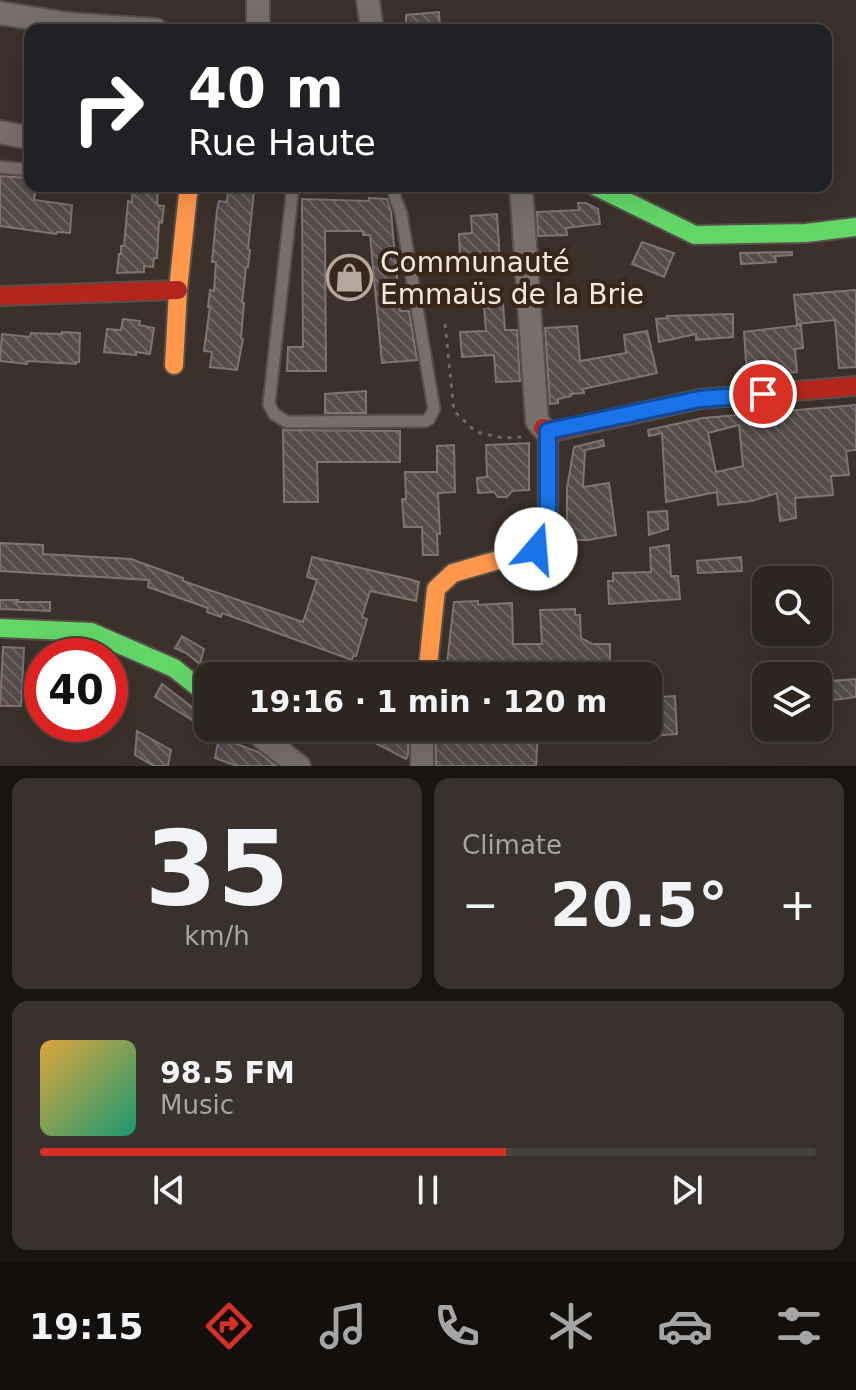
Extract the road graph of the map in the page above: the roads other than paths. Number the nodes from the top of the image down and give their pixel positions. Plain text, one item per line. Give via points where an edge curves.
1 (258, 0) edge
2 (368, 0) edge
3 (0, 13) edge
4 (69, 24) edge
5 (258, 24) edge
6 (371, 24) edge
7 (0, 132) edge
8 (24, 137) edge
9 (0, 167) edge
10 (24, 169) edge
11 (188, 192) edge
12 (292, 192) edge
13 (394, 192) edge
14 (521, 192) edge
15 (606, 192) edge
16 (856, 227) edge
17 (178, 290) junction
18 (0, 296) edge
19 (174, 365) dead end
20 (856, 386) edge
21 (546, 430) junction
22 (0, 628) edge
23 (428, 662) edge
24 (194, 684) edge
25 (268, 742) edge
26 (422, 742) edge
27 (299, 766) edge
28 (422, 766) edge

1 - 5 street
2 - 6 street
3 - 4 street
7 - 8 street
9 - 10 lane
11 - 17 street
12 - 13 lane via 269,404 274,414 287,422 425,421 434,409
14 - 21 street via 537,421
15 - 16 street via 695,235
17 - 18 street
17 - 19 street
20 - 21 street via 700,399
21 - 23 street via 548,528 536,549 453,573 436,589
22 - 24 street via 91,632 174,668
25 - 27 street
26 - 28 street

